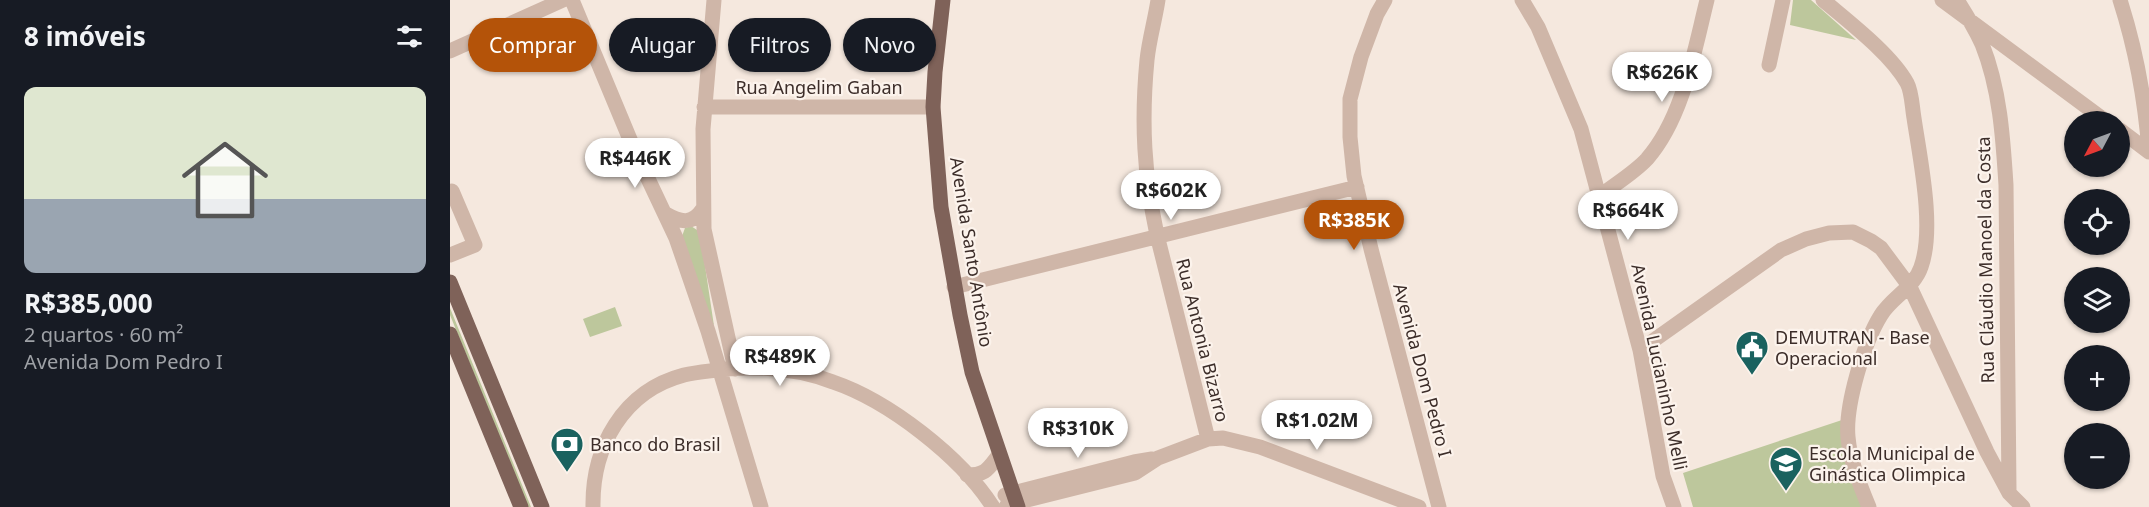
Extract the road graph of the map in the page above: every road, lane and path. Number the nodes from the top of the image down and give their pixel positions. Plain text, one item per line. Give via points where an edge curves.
1 (563, 0) edge
2 (572, 0) edge
3 (714, 0) edge
4 (943, 0) edge
5 (1158, 0) edge
6 (1385, 0) edge
7 (1522, 0) edge
8 (1707, 0) edge
9 (1783, 0) edge
10 (1823, 0) edge
11 (1942, 0) edge
12 (1957, 0) edge
13 (2120, 0) edge
14 (1970, 21) junction
15 (450, 51) edge
16 (1770, 65) dead end
17 (704, 107) junction
18 (933, 107) junction
19 (2092, 111) edge
20 (2130, 138) edge
21 (2149, 152) edge
22 (1357, 187) junction
23 (450, 192) edge
24 (1600, 196) junction
25 (702, 210) junction
26 (666, 214) junction
27 (704, 229) junction
28 (1157, 236) junction
29 (676, 238) junction
30 (450, 255) edge
31 (450, 282) edge
32 (954, 287) junction
33 (1910, 287) junction
34 (727, 325) junction
35 (708, 332) junction
36 (450, 334) edge
37 (1640, 350) junction
38 (735, 369) junction
39 (719, 370) junction
40 (1208, 439) junction
41 (1002, 462) junction
42 (967, 475) junction
43 (2009, 493) junction
44 (1009, 502) edge
45 (520, 507) edge
46 (542, 507) edge
47 (593, 507) edge
48 (761, 507) edge
49 (1419, 507) edge
50 (1439, 507) edge
51 (1674, 507) edge
52 (1869, 507) edge
53 (2024, 507) edge

1 - 15 street
2 - 26 street via 634,149
3 - 17 street
4 - 18 main road, Avenida Santo Antônio
5 - 28 street, Rua Antonia Bizarro via 1144,107 1144,152
6 - 22 street, Avenida Dom Pedro I via 1365,46 1350,99 1350,137
7 - 24 street, Avenida Lucianinho Melli via 1568,96
8 - 24 street via 1679,102 1667,131 1645,160
9 - 16 street
10 - 33 street via 1889,57 1908,84 1925,187 1926,219 1921,268
11 - 14 street
12 - 14 street, Rua Cláudio Manoel da Costa
13 - 21 street via 2140,76
14 - 19 street
14 - 43 street, Rua Cláudio Manoel da Costa via 1988,64 2004,146
17 - 18 street, Rua Angelim Gaban
17 - 25 street
18 - 32 main road, Avenida Santo Antônio via 941,207
20 - 21 street
22 - 28 street
22 - 50 street, Avenida Dom Pedro I
23 - 30 street via 475,245
24 - 37 street, Avenida Lucianinho Melli
25 - 26 street via 698,217 686,222
25 - 27 street
26 - 29 street
27 - 29 street via 687,224
27 - 34 street
28 - 32 street
28 - 40 street, Rua Antonia Bizarro
29 - 35 street
31 - 46 main road
32 - 41 main road, Avenida Santo Antônio via 972,372
33 - 37 street via 1881,248 1871,241 1853,232 1829,233 1780,250
33 - 43 street
33 - 52 street via 1892,301 1874,329 1849,412 1848,436
34 - 35 street via 717,334
34 - 38 street
35 - 39 street
36 - 45 main road
37 - 51 street, Avenida Lucianinho Melli via 1663,476
38 - 39 street
38 - 42 street via 792,371 833,381 860,393 913,424
39 - 47 street via 684,375 663,383 641,395 622,414 600,454
39 - 48 street
40 - 44 street via 1135,473
40 - 49 street via 1229,439 1260,447
41 - 42 street via 978,475
41 - 44 main road, Avenida Santo Antônio
42 - 44 street via 984,494
43 - 53 street

